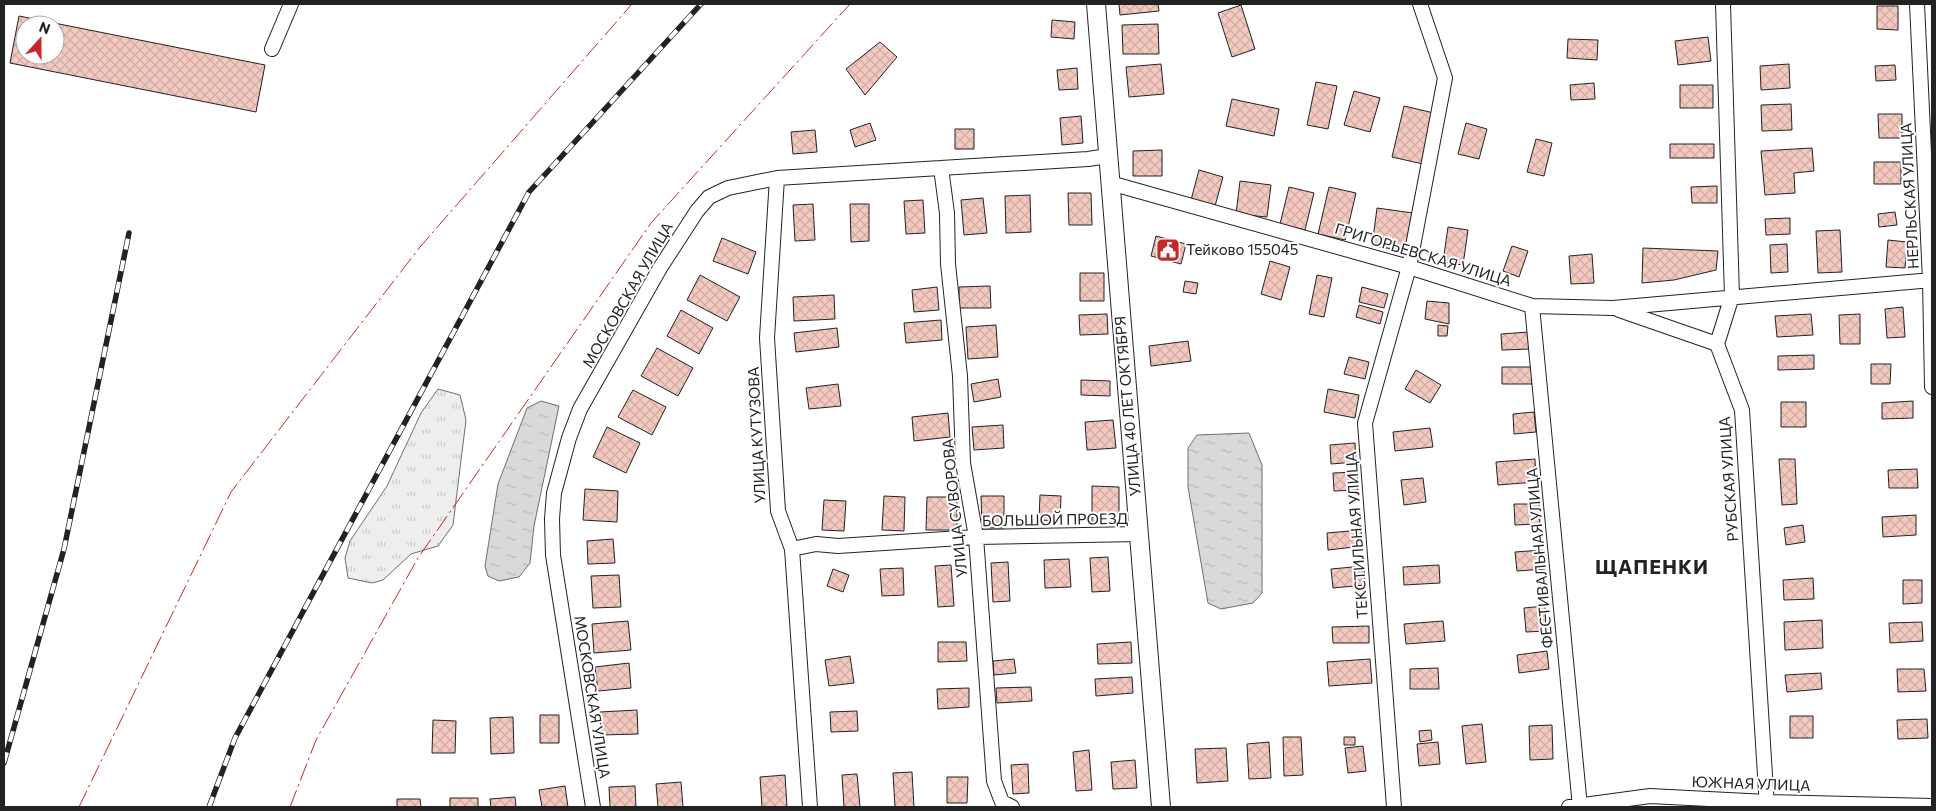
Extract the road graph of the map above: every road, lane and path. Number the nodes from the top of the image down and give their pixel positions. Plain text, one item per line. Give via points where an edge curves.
1 (291, 4) edge
2 (1096, 4) edge
3 (1420, 4) edge
4 (1724, 4) edge
5 (1918, 4) edge
6 (272, 49) dead end
7 (1108, 156) junction
8 (941, 168) junction
9 (776, 178) junction
10 (1110, 183) junction
11 (1409, 267) junction
12 (1931, 280) edge
13 (1732, 296) junction
14 (1532, 306) junction
15 (1613, 308) junction
16 (1717, 344) junction
17 (1932, 387) edge
18 (1139, 534) junction
19 (976, 537) junction
20 (792, 549) junction
21 (1767, 805) edge
22 (1932, 806) edge
23 (592, 807) edge
24 (810, 807) edge
25 (1012, 807) edge
26 (1161, 807) edge
27 (1394, 807) edge
28 (1576, 807) edge

1 - 6 street
2 - 7 street, УЛИЦА 40 ЛЕТ ОКТЯБРЯ
3 - 11 street, ТЕКСТИЛЬНАЯ УЛИЦА via 1445,78
4 - 13 street
5 - 12 street, НЕРЛЬСКАЯ УЛИЦА
7 - 8 street, МОСКОВСКАЯ УЛИЦА
7 - 10 street, УЛИЦА 40 ЛЕТ ОКТЯБРЯ
8 - 9 street, МОСКОВСКАЯ УЛИЦА
8 - 19 street, УЛИЦА СУВОРОВА via 960,376 964,463
9 - 20 street, УЛИЦА КУТУЗОВА via 767,338 778,510
9 - 23 street, МОСКОВСКАЯ УЛИЦА via 728,188 709,197 697,211 660,268 580,409 559,468 552,519 553,555
10 - 11 street, ГРИГОРЬЕВСКАЯ УЛИЦА
10 - 18 street, УЛИЦА 40 ЛЕТ ОКТЯБРЯ
11 - 14 street, ГРИГОРЬЕВСКАЯ УЛИЦА
11 - 27 street, ТЕКСТИЛЬНАЯ УЛИЦА via 1365,423
12 - 13 street, ГРИГОРЬЕВСКАЯ УЛИЦА
12 - 17 street, НЕРЛЬСКАЯ УЛИЦА
13 - 15 street, ГРИГОРЬЕВСКАЯ УЛИЦА
13 - 16 street
14 - 15 street, ГРИГОРЬЕВСКАЯ УЛИЦА
14 - 28 street, ФЕСТИВАЛЬНАЯ УЛИЦА
15 - 16 street
16 - 21 street, РУБСКАЯ УЛИЦА via 1742,410
18 - 19 street, БОЛЬШОЙ ПРОЕЗД
18 - 26 street, УЛИЦА 40 ЛЕТ ОКТЯБРЯ
19 - 20 street, БОЛЬШОЙ ПРОЕЗД via 838,546 816,544
19 - 25 street, УЛИЦА СУВОРОВА via 994,780 1002,802
20 - 24 street, УЛИЦА КУТУЗОВА
21 - 22 street, ЮЖНАЯ УЛИЦА
21 - 28 street, ЮЖНАЯ УЛИЦА via 1650,796

